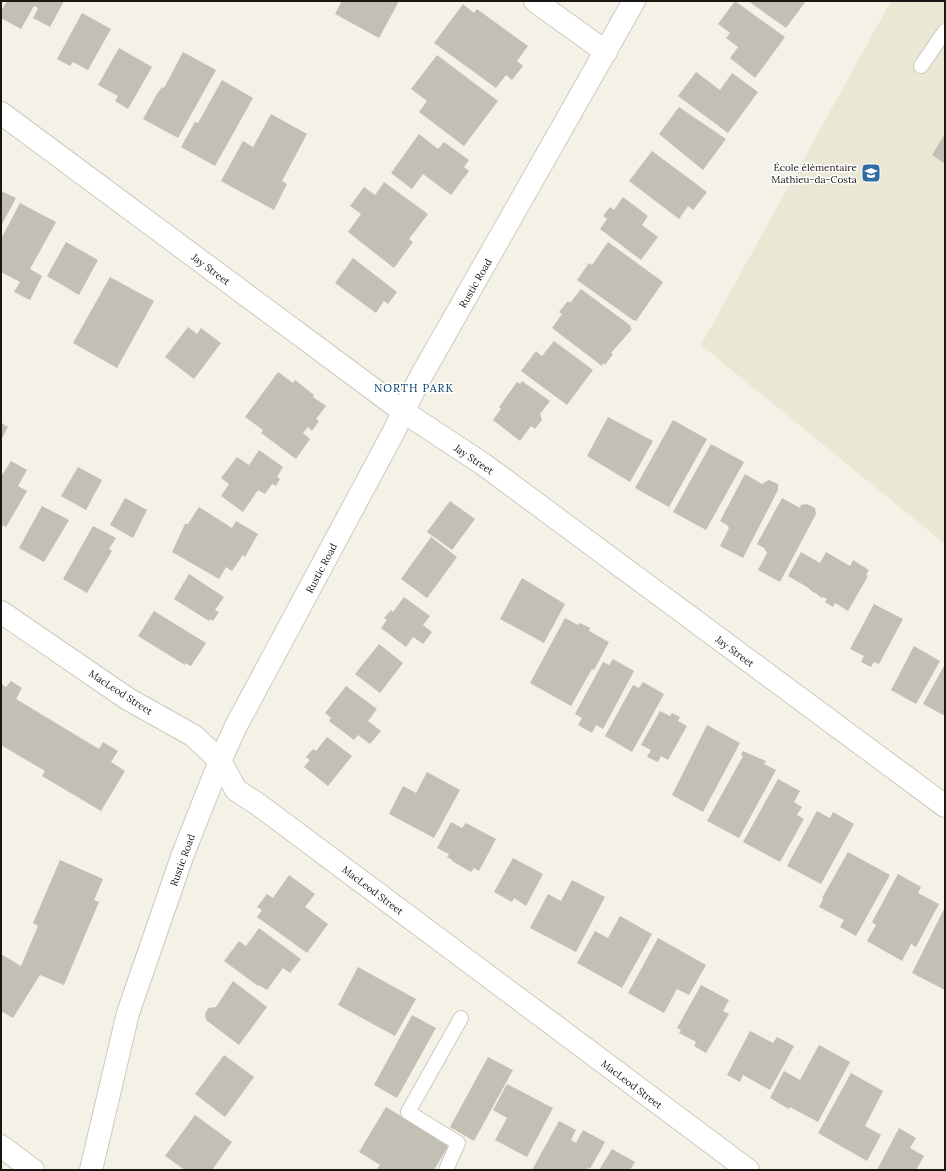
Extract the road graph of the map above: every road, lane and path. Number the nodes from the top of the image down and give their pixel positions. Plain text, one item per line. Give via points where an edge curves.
1 (535, 1) edge
2 (634, 1) edge
3 (945, 31) edge
4 (606, 52) junction
5 (921, 66) dead end
6 (1, 114) edge
7 (404, 412) junction
8 (1, 612) edge
9 (220, 761) junction
10 (945, 806) edge
11 (462, 1018) dead end
12 (1, 1146) edge
13 (33, 1170) edge
14 (91, 1170) edge
15 (446, 1170) edge
16 (748, 1170) edge

1 - 4 street
2 - 4 street, Rustic Road
3 - 5 lane
4 - 7 street, Rustic Road via 420,378
6 - 7 street, Jay Street
7 - 9 street, Rustic Road via 236,726
7 - 10 street, Jay Street via 483,464
8 - 9 street, MacLeod Street via 128,699 194,736
9 - 14 street, Rustic Road via 183,854 128,1013
9 - 16 street, MacLeod Street via 236,790
11 - 15 lane via 408,1112 458,1143
12 - 13 street

